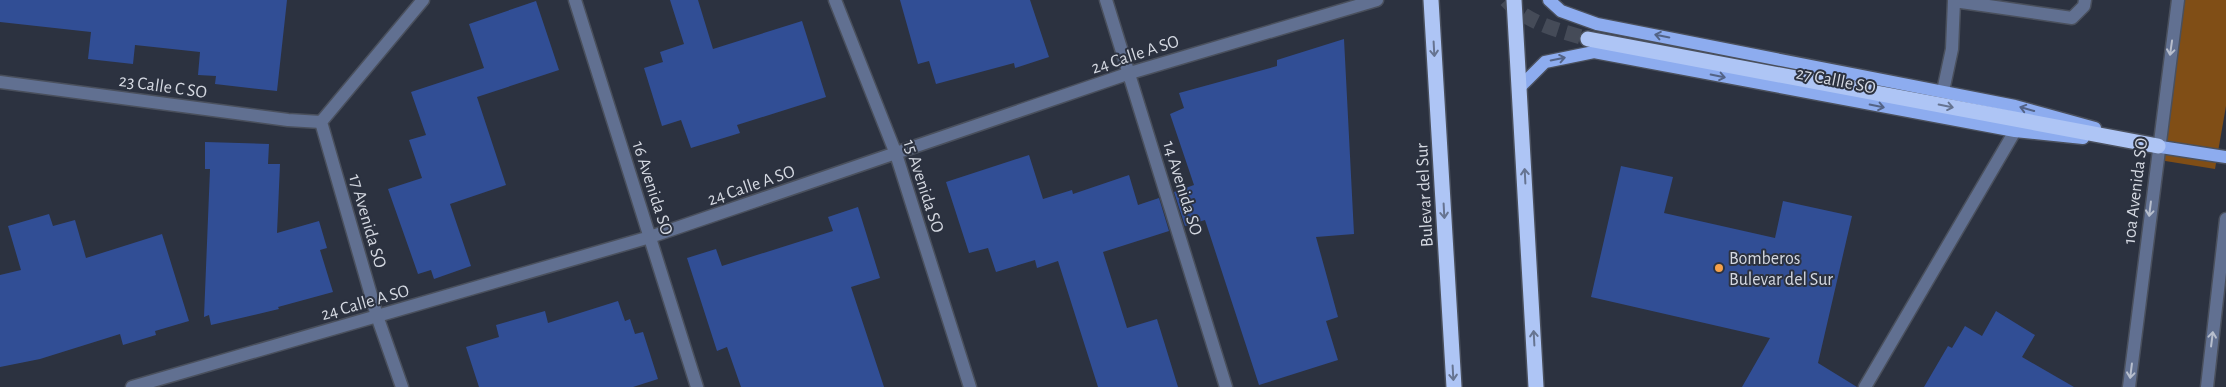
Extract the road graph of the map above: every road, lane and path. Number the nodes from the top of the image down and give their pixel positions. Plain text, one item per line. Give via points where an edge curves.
1 (423, 0) edge
2 (575, 0) edge
3 (835, 0) edge
4 (1106, 0) edge
5 (1377, 0) edge
6 (1431, 0) edge
7 (1514, 0) edge
8 (1549, 0) edge
9 (1952, 0) edge
10 (2085, 0) edge
11 (2178, 0) edge
12 (1588, 39) tunnel mouth
13 (1130, 73) junction
14 (0, 82) edge
15 (1520, 87) junction
16 (1943, 91) junction
17 (322, 122) junction
18 (2015, 131) junction
19 (2158, 146) junction
20 (896, 154) junction
21 (2226, 157) edge
22 (2226, 219) edge
23 (650, 237) junction
24 (377, 316) junction
25 (132, 387) edge
26 (402, 387) edge
27 (697, 387) edge
28 (970, 387) edge
29 (1226, 387) edge
30 (1454, 387) edge
31 (1536, 387) edge
32 (1865, 387) edge
33 (2129, 387) edge
34 (2207, 387) edge

1 - 17 street
2 - 23 street, 16 Avenida SO
3 - 20 street, 15 Avenida SO
4 - 13 street, 14 Avenida SO
5 - 13 street, 24 Calle A SO
6 -> 30 highway, Bulevar del Sur
7 - 15 highway
16 -> 8 main road, 27 Callle SO via 1597,24 1561,10
9 - 10 street via 2072,18 2084,6
9 - 16 street via 1952,50
11 -> 19 street, 10a Avenida SO
12 -> 19 highway
13 - 20 street, 24 Calle A SO
13 - 29 street, 14 Avenida SO
14 - 17 street, 23 Calle C SO
15 -> 18 main road, 27 Callle SO via 1545,62 1594,52
31 -> 15 highway
19 -> 16 main road, 27 Callle SO via 2015,106
17 - 24 street, 17 Avenida SO
18 - 19 main road, 27 Callle SO
18 - 32 street
19 - 21 main road, 27 Callle SO
19 -> 33 street, 10a Avenida SO
20 - 23 street, 24 Calle A SO
20 - 28 street, 15 Avenida SO
34 -> 22 street
23 - 24 street, 24 Calle A SO
23 - 27 street, 16 Avenida SO
24 - 25 street, 24 Calle A SO
24 - 26 street, 17 Avenida SO

